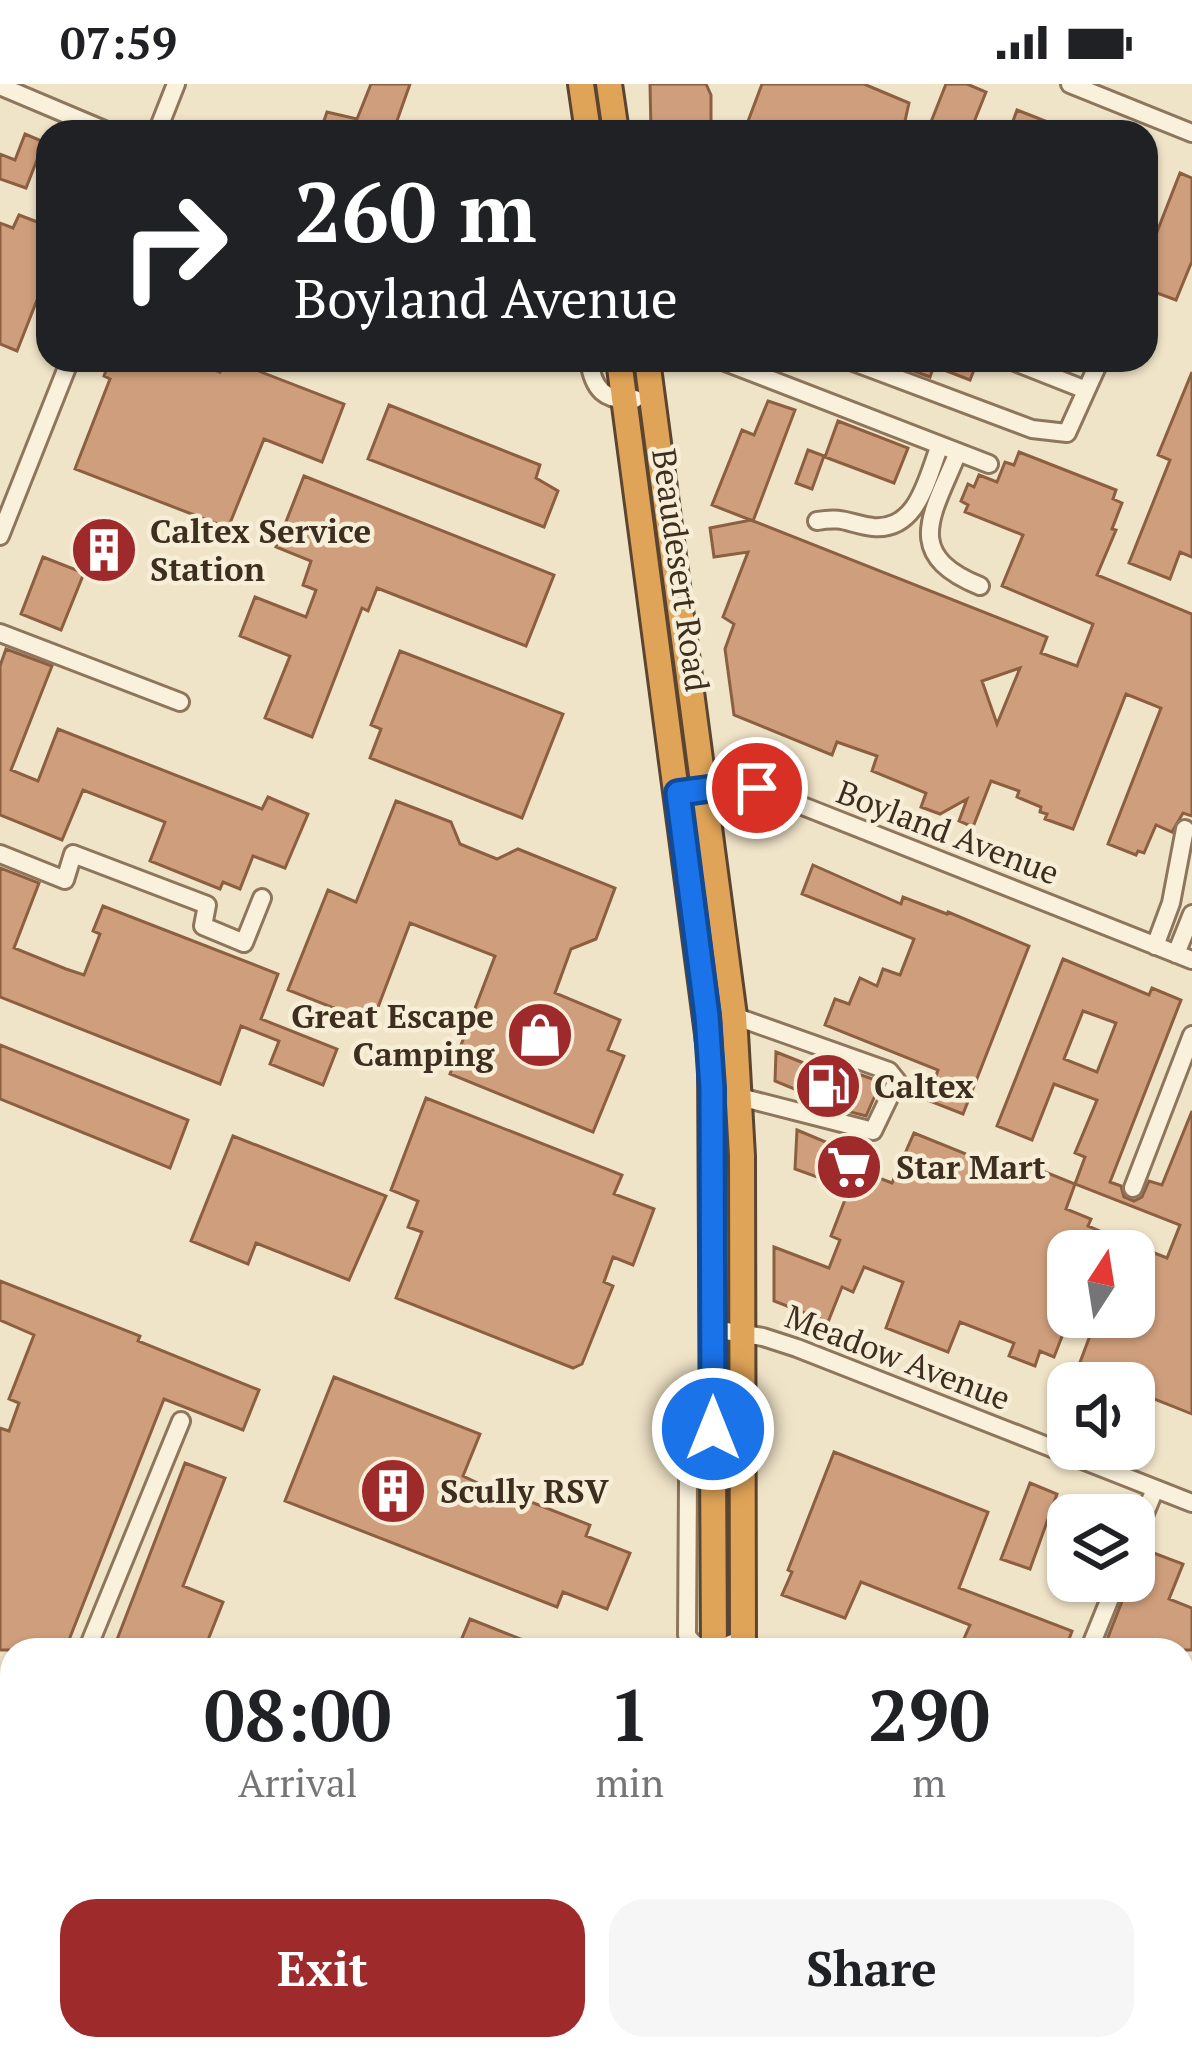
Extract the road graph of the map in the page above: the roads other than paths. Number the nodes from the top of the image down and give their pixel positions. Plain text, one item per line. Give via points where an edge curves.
1 (176, 84) edge
2 (581, 84) edge
3 (609, 84) edge
4 (1070, 84) edge
5 (0, 86) edge
6 (81, 120) edge
7 (162, 120) edge
8 (586, 120) edge
9 (614, 120) edge
10 (1192, 133) edge
11 (65, 372) edge
12 (593, 372) edge
13 (620, 372) edge
14 (649, 372) edge
15 (751, 372) edge
16 (880, 372) edge
17 (1040, 372) edge
18 (1094, 372) edge
19 (1086, 390) junction
20 (652, 397) junction
21 (624, 400) junction
22 (949, 448) junction
23 (988, 464) dead end
24 (817, 521) dead end
25 (0, 536) edge
26 (980, 586) dead end
27 (0, 633) edge
28 (180, 702) dead end
29 (705, 789) junction
30 (678, 793) junction
31 (1185, 829) dead end
32 (0, 854) edge
33 (262, 898) dead end
34 (1192, 914) edge
35 (1155, 946) junction
36 (1184, 957) edge
37 (734, 1016) junction
38 (1192, 1035) edge
39 (740, 1097) junction
40 (1133, 1188) dead end
41 (713, 1329) junction
42 (742, 1333) junction
43 (181, 1421) dead end
44 (1155, 1489) junction
45 (1153, 1494) edge
46 (1192, 1503) edge
47 (1108, 1602) edge
48 (93, 1638) edge
49 (714, 1638) edge
50 (743, 1638) edge
51 (1094, 1638) edge

1 - 7 street
2 - 8 highway
3 - 9 highway
4 - 10 street
5 - 6 street
11 - 25 street
12 - 21 street via 608,398
13 - 21 highway, Beaudesert Road
14 - 20 highway, Beaudesert Road
15 - 22 street
16 - 19 street via 1032,429 1067,433
17 - 19 street
18 - 19 street
20 - 21 street
20 - 29 highway, Beaudesert Road
21 - 30 highway, Beaudesert Road
22 - 23 street
22 - 24 street via 905,519 888,527
22 - 26 street via 927,540 949,574
27 - 28 street
29 - 30 street, Boyland Avenue
29 - 35 street, Boyland Avenue via 757,788
29 - 37 highway, Beaudesert Road
30 - 41 highway, Beaudesert Road via 711,1058
31 - 35 street
32 - 33 street via 65,880 73,854 207,905 203,926 244,943
34 - 36 street
35 - 36 street, Boyland Avenue
37 - 39 highway, Beaudesert Road
37 - 39 street via 889,1071 897,1081 873,1131
38 - 40 street
39 - 42 highway, Beaudesert Road
41 - 42 street, Meadow Avenue
41 - 49 highway, Beaudesert Road
42 - 44 street, Meadow Avenue
42 - 50 highway, Beaudesert Road
43 - 48 street
44 - 45 street
44 - 46 street, Meadow Avenue
47 - 51 street

